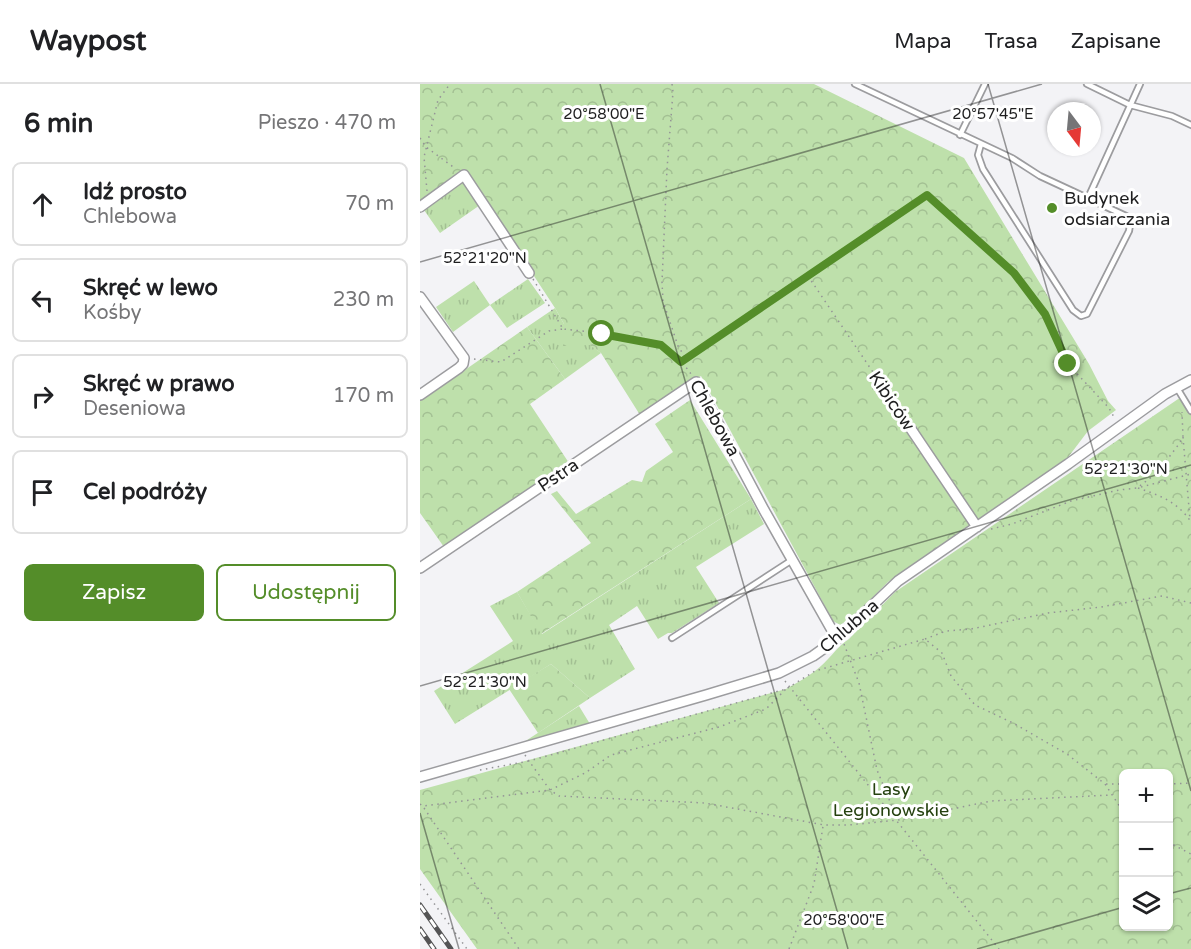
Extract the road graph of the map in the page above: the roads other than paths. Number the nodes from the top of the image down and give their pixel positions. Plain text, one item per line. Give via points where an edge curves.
1 (855, 84) edge
2 (985, 84) edge
3 (1087, 84) edge
4 (1140, 84) edge
5 (1130, 105) junction
6 (1191, 125) edge
7 (960, 135) junction
8 (981, 144) junction
9 (1088, 198) junction
10 (420, 207) edge
11 (529, 273) road end
12 (420, 297) edge
13 (1191, 380) edge
14 (696, 382) joint
15 (1179, 392) junction
16 (420, 395) edge
17 (1191, 411) edge
18 (911, 429) road end
19 (981, 529) junction
20 (792, 560) junction
21 (420, 568) edge
22 (672, 638) dead end
23 (839, 638) junction
24 (420, 777) edge

1 - 7 lane
2 - 7 lane
3 - 5 lane
4 - 5 lane
5 - 6 lane
5 - 9 lane
7 - 8 lane
8 - 9 lane
8 - 9 lane via 978,155 983,169 1073,310 1081,316 1091,309 1131,225 1126,216
10 - 11 street via 464,175
12 - 16 street via 464,358 459,368
13 - 15 street, Chlubna
14 - 20 street, Chlebowa
14 - 21 street, Pstra
15 - 17 lane
15 - 19 street, Chlubna via 1120,427
18 - 19 street, Kibiców
19 - 23 street, Chlubna via 898,581
20 - 22 lane
20 - 23 street, Chlebowa
23 - 24 street, Chlubna via 779,673

